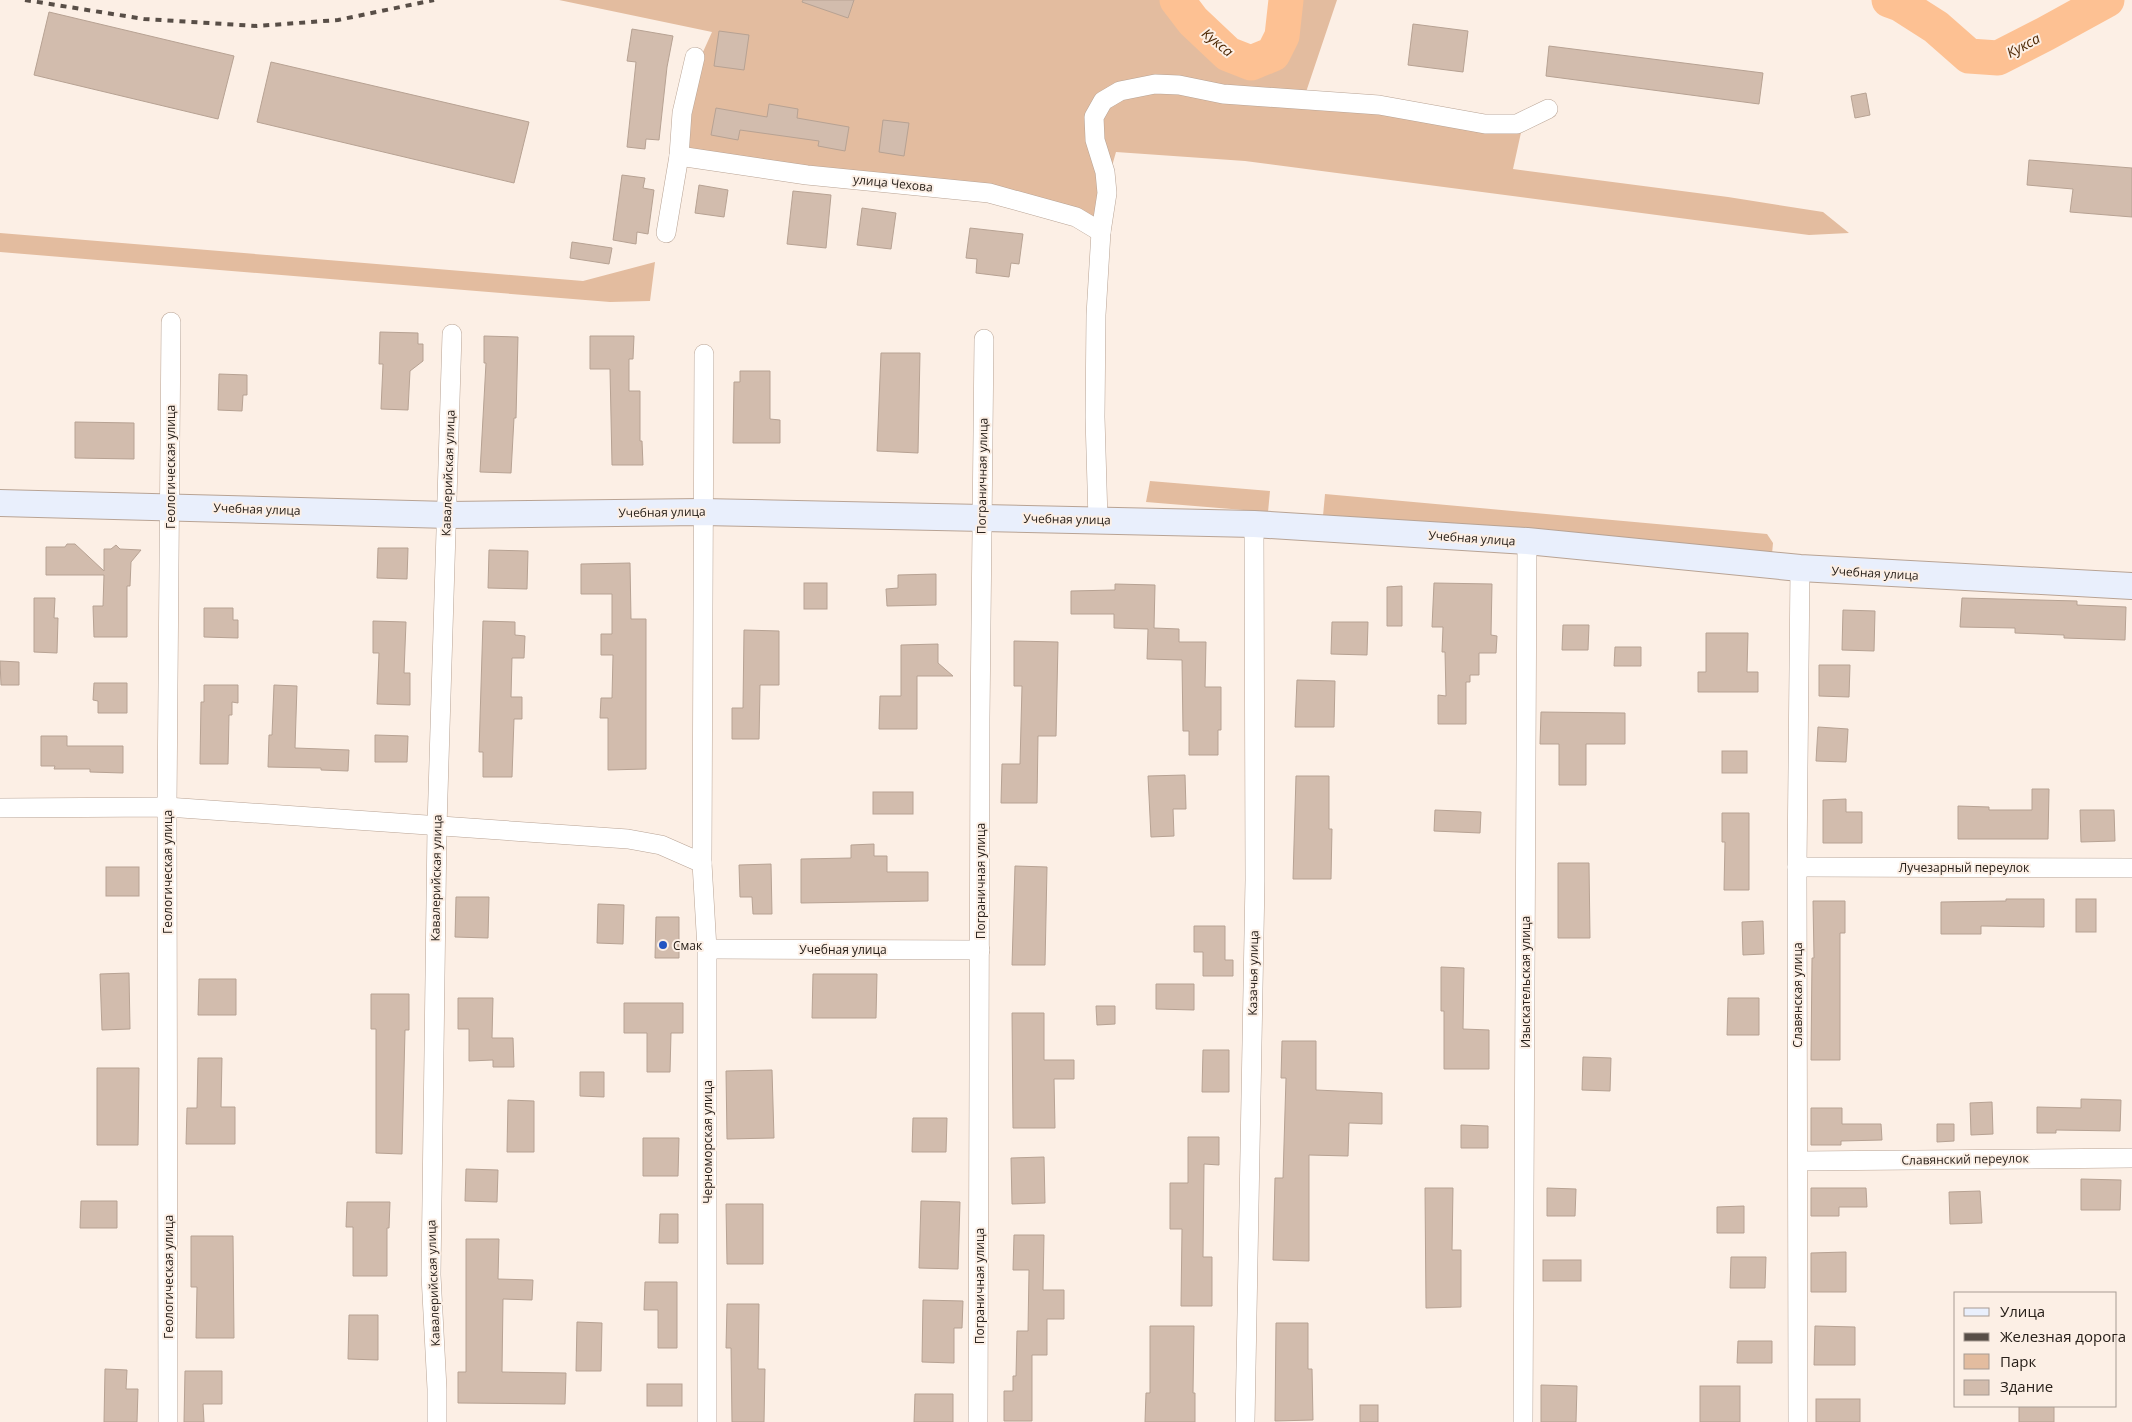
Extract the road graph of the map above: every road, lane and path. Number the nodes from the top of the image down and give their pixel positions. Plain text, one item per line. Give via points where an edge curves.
1 (695, 57) dead end
2 (1548, 109) dead end
3 (679, 156) junction
4 (1101, 232) junction
5 (666, 234) dead end
6 (171, 322) dead end
7 (452, 334) dead end
8 (984, 339) dead end
9 (704, 354) dead end
10 (0, 503) edge
11 (170, 507) junction
12 (702, 512) junction
13 (446, 515) junction
14 (982, 518) junction
15 (1098, 520) junction
16 (1254, 524) junction
17 (1527, 541) junction
18 (1800, 568) junction
19 (2132, 586) edge
20 (167, 807) junction
21 (0, 808) edge
22 (437, 827) junction
23 (702, 863) junction
24 (1797, 867) junction
25 (2132, 868) edge
26 (707, 949) junction
27 (980, 950) junction
28 (2132, 1158) edge
29 (1798, 1160) junction
30 (168, 1422) edge
31 (437, 1422) edge
32 (707, 1422) edge
33 (978, 1422) edge
34 (1245, 1422) edge
35 (1523, 1422) edge
36 (1798, 1422) edge

1 - 3 street via 682,113
2 - 4 street via 1517,124 1485,124 1379,105 1223,94 1179,85 1156,84 1120,92 1103,101 1094,117 1095,140 1105,172
3 - 4 street, улица Чехова via 808,175 989,193 1076,217
3 - 5 street
4 - 15 street via 1095,417
6 - 11 street, Геологическая улица
7 - 13 street, Кавалерийская улица
8 - 14 street, Пограничная улица
9 - 12 street, Черноморская улица
10 - 11 street, Учебная улица
11 - 13 street, Учебная улица
11 - 20 street, Геологическая улица
12 - 13 street, Учебная улица
12 - 14 street, Учебная улица
12 - 23 street, Черноморская улица
13 - 22 street, Кавалерийская улица
14 - 15 street, Учебная улица
14 - 27 street, Пограничная улица
15 - 16 street, Учебная улица
16 - 17 street, Учебная улица
16 - 34 street, Казачья улица via 1255,880
17 - 18 street, Учебная улица
17 - 35 street, Изыскательская улица
18 - 19 street, Учебная улица
18 - 24 street, Славянская улица
20 - 21 street
20 - 22 street
20 - 30 street, Геологическая улица
22 - 23 street via 628,839 661,845
22 - 31 street, Кавалерийская улица via 431,1275
23 - 26 street, Черноморская улица
24 - 25 street, Лучезарный переулок
24 - 29 street, Славянская улица
26 - 27 street, Учебная улица
26 - 32 street, Черноморская улица
27 - 33 street, Пограничная улица
28 - 29 street, Славянский переулок
29 - 36 street, Славянская улица

